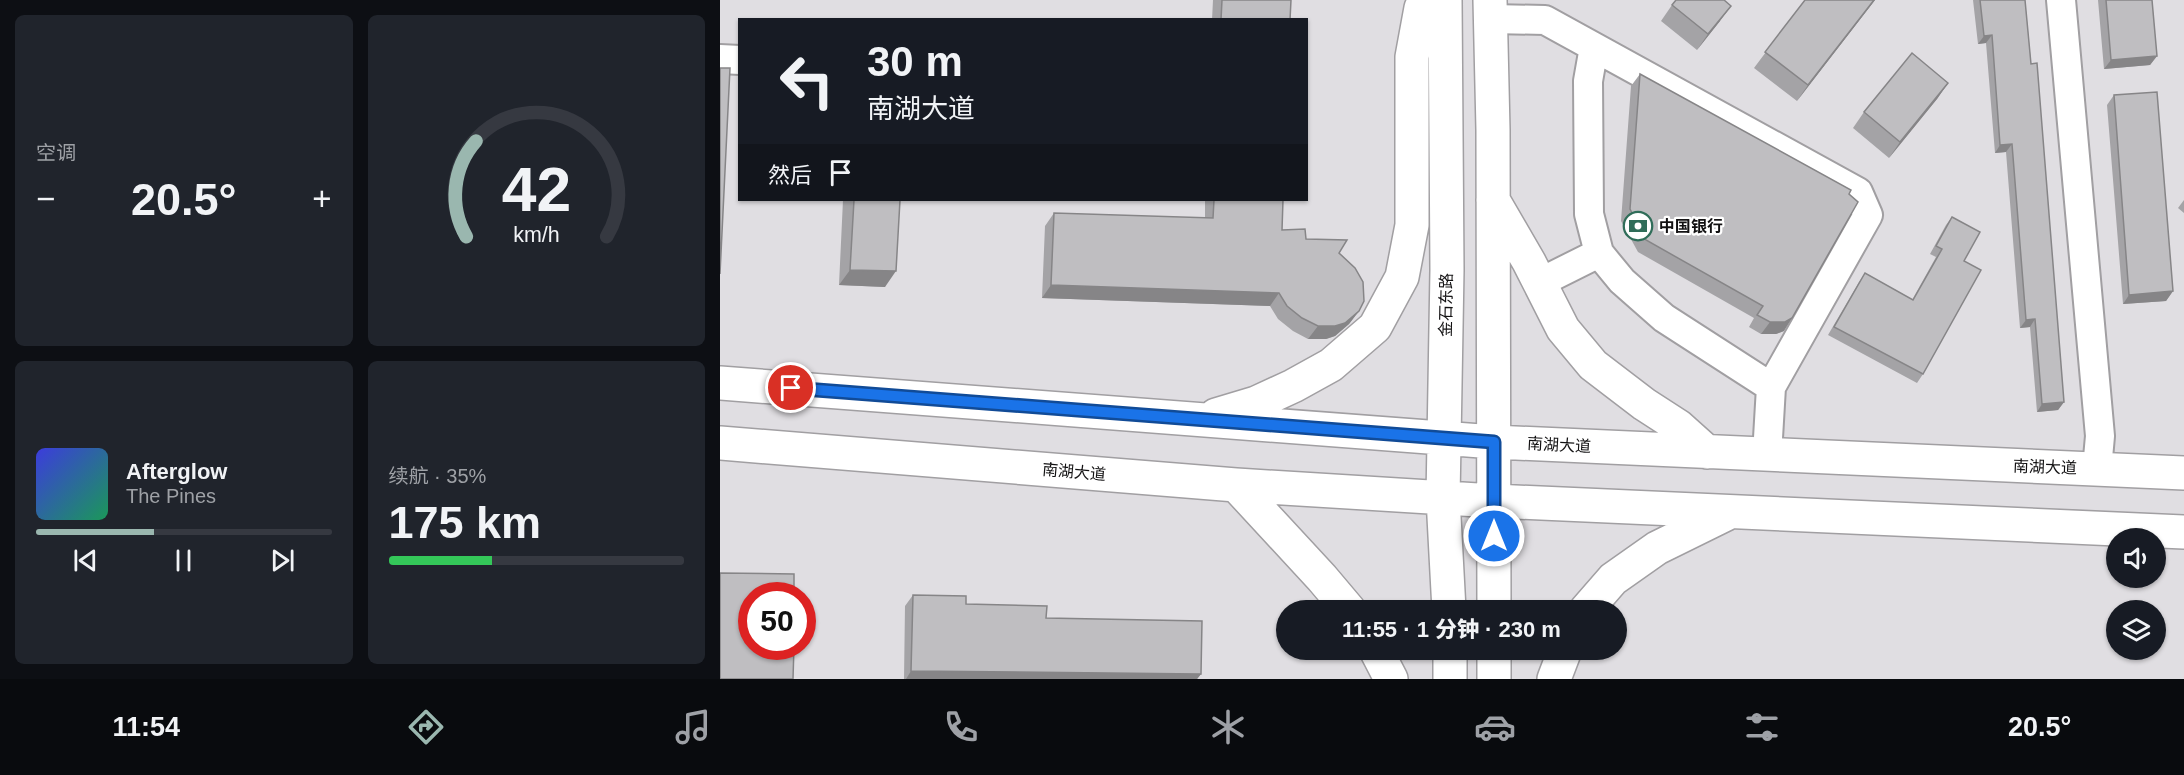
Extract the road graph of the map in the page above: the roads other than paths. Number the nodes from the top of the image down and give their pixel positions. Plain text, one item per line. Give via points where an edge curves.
1 (1430, 0) edge
2 (1445, 0) edge
3 (2061, 0) edge
4 (1490, 9) edge
5 (1594, 47) junction
6 (720, 59) edge
7 (738, 60) edge
8 (1493, 199) junction
9 (1599, 253) junction
10 (1539, 283) junction
11 (720, 383) edge
12 (1771, 387) junction
13 (1203, 420) junction
14 (1444, 439) junction
15 (1494, 442) junction
16 (720, 443) edge
17 (1707, 452) junction
18 (1767, 455) junction
19 (2097, 470) junction
20 (2184, 473) edge
21 (1236, 485) junction
22 (1443, 498) junction
23 (1494, 501) junction
24 (1729, 512) junction
25 (2184, 532) edge
26 (1341, 600) edge
27 (1448, 600) edge
28 (1494, 600) edge
29 (1595, 600) edge
30 (1381, 660) edge
31 (1450, 660) edge
32 (1494, 660) edge
33 (1561, 660) edge
34 (1391, 679) edge
35 (1450, 679) edge
36 (1494, 679) edge
37 (1554, 679) edge

1 - 13 main road via 1421,8 1412,57 1412,225 1397,287 1375,327 1331,365 1256,403
2 - 14 main road, 金石东路
3 - 19 street via 2100,436
4 - 5 street via 1545,20
4 - 8 main road
5 - 9 street via 1588,81 1589,214
5 - 12 street via 1858,192 1868,215
6 - 7 street
8 - 10 main road
8 - 15 main road
9 - 10 street
9 - 12 street via 1622,281 1664,318
10 - 17 main road via 1563,329 1593,365 1678,426
11 - 13 main road, 南湖大道
12 - 18 street
13 - 14 main road, 南湖大道
14 - 15 main road, 南湖大道
14 - 22 main road, 金石东路
15 - 17 main road, 南湖大道
15 - 23 main road
16 - 21 main road, 南湖大道
17 - 18 main road, 南湖大道
18 - 19 main road, 南湖大道
19 - 20 main road, 南湖大道
21 - 22 main road, 南湖大道
21 - 26 main road
22 - 23 main road, 南湖大道
22 - 27 main road, 金石东路
23 - 24 main road, 南湖大道
23 - 28 main road
24 - 25 main road, 南湖大道
24 - 29 main road via 1657,548 1613,579
30 - 34 main road
31 - 35 main road
32 - 36 main road
33 - 37 main road

